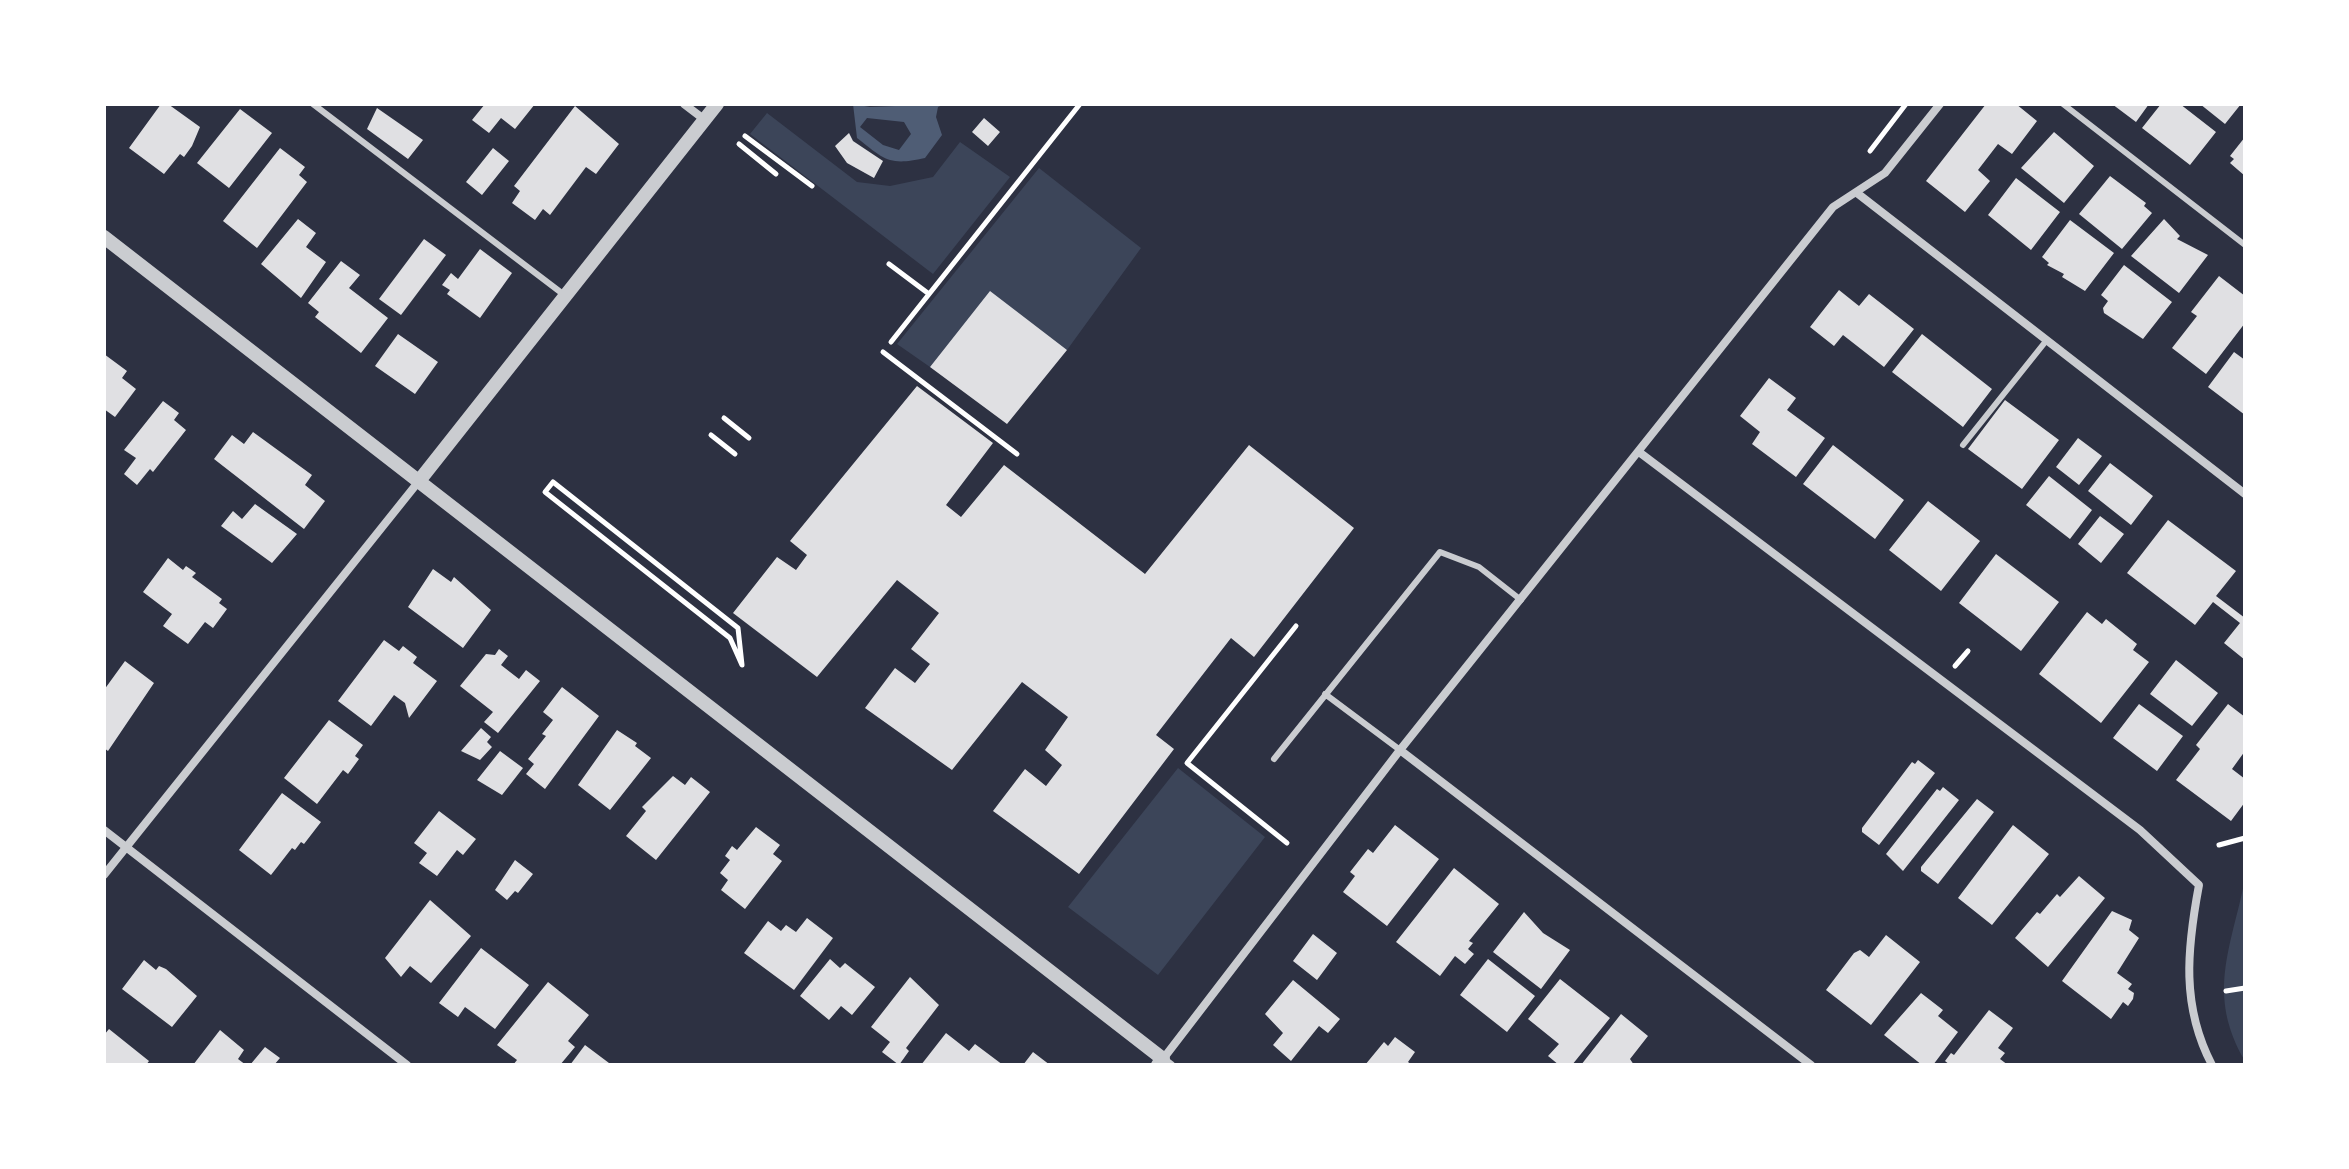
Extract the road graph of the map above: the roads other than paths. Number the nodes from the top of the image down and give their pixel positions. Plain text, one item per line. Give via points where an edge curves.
1 (313, 104) edge
2 (684, 104) edge
3 (717, 104) edge
4 (1940, 104) edge
5 (2063, 104) edge
6 (705, 120) junction
7 (1857, 193) junction
8 (104, 237) edge
9 (2245, 245) edge
10 (566, 296) junction
11 (2046, 341) junction
12 (1963, 445) dead end
13 (1639, 452) junction
14 (419, 481) junction
15 (2245, 494) edge
16 (1521, 600) junction
17 (1325, 694) junction
18 (1400, 750) junction
19 (1274, 759) dead end
20 (104, 830) edge
21 (126, 847) junction
22 (104, 875) edge
23 (1164, 1063) edge
24 (407, 1065) edge
25 (1811, 1065) edge
26 (2212, 1065) edge

1 - 10 lane
2 - 6 street
3 - 6 street
4 - 7 street via 1885,173
5 - 9 lane
6 - 10 street
7 - 11 street
7 - 13 street via 1833,207
8 - 14 street
10 - 14 street
11 - 12 lane
11 - 15 street
13 - 16 street
13 - 26 street via 2140,830 2199,885 2189,987 2196,1030
14 - 21 street
14 - 23 street
16 - 17 lane via 1479,567 1440,552
16 - 18 street
17 - 18 lane
17 - 19 lane
18 - 23 street
18 - 25 street
20 - 21 street
21 - 22 street
21 - 24 street

